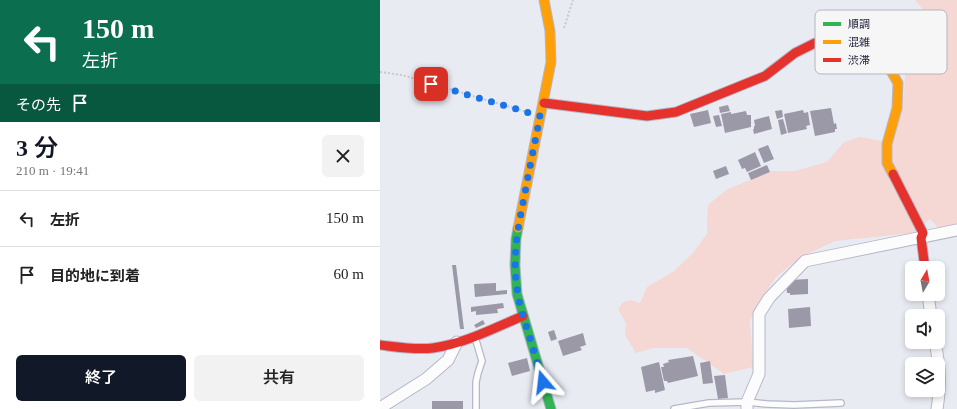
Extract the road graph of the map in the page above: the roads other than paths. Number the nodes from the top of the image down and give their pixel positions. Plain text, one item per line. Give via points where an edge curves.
1 (544, 0) edge
2 (815, 43) edge
3 (892, 74) edge
4 (544, 103) junction
5 (957, 230) edge
6 (921, 238) junction
7 (924, 261) edge
8 (523, 316) junction
9 (475, 337) junction
10 (457, 342) junction
11 (380, 345) edge
12 (936, 349) edge
13 (841, 403) dead end
14 (747, 405) edge
15 (380, 408) edge
16 (476, 409) edge
17 (551, 409) edge
18 (674, 409) edge
19 (937, 409) edge

1 - 4 street via 550,26 551,50
2 - 4 street via 795,53 765,76 676,112 647,116
3 - 6 street via 898,84 897,108 887,144 887,163 923,233
4 - 8 street via 515,251 517,294
5 - 6 street
6 - 7 street
6 - 14 street via 805,261 769,298 759,314 758,374
8 - 9 street
8 - 17 street
9 - 10 street
9 - 16 lane via 482,361 476,382
10 - 11 street via 433,348
10 - 15 street via 448,360 426,379
12 - 19 street via 940,369
13 - 14 lane
14 - 18 lane via 709,403

